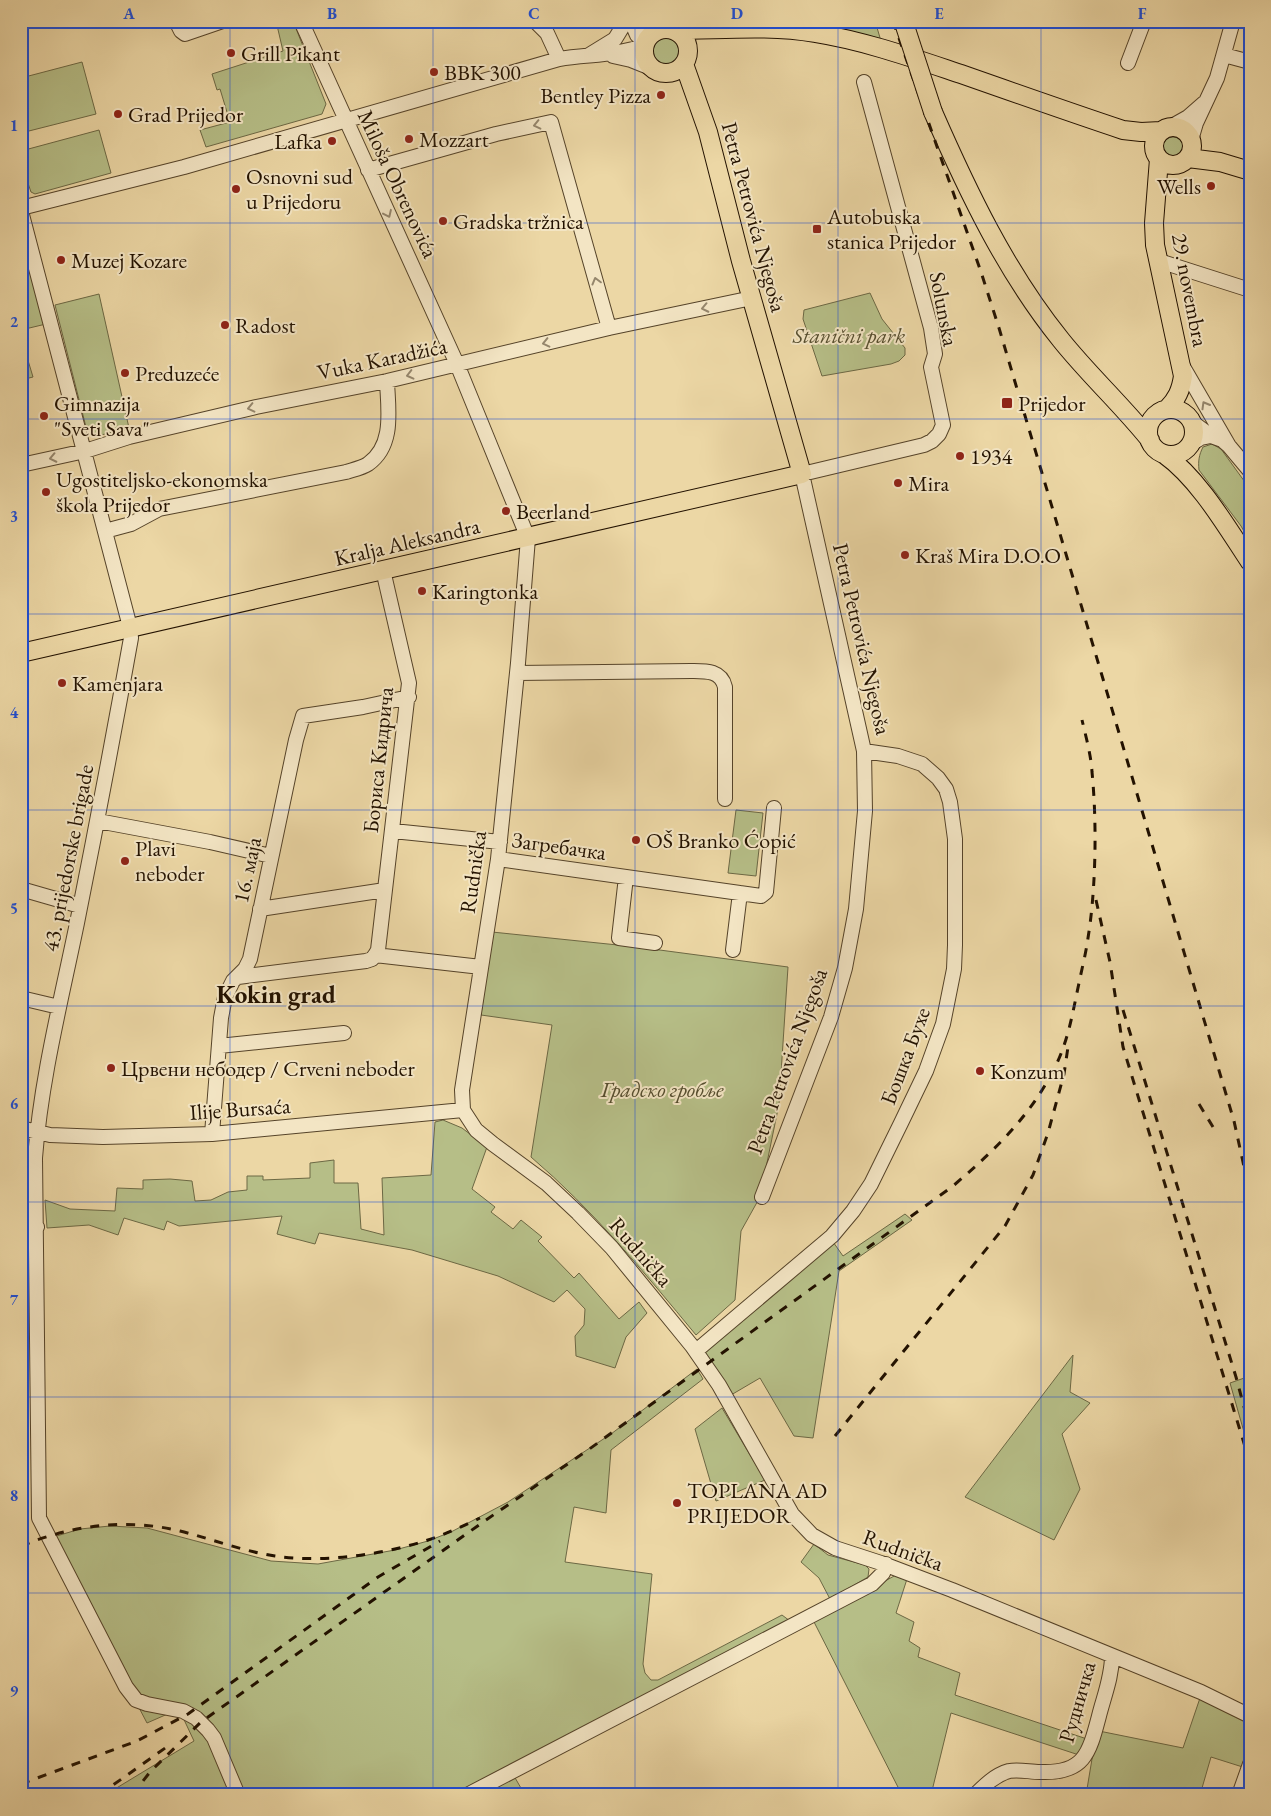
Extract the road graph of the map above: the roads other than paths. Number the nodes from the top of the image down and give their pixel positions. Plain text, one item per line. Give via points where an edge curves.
1 (176, 21) edge
2 (223, 21) edge
3 (301, 21) edge
4 (535, 21) edge
5 (626, 21) edge
6 (631, 21) edge
7 (640, 21) edge
8 (1144, 21) edge
9 (1233, 21) edge
10 (904, 22) edge
11 (751, 25) edge
12 (666, 30) junction
13 (713, 30) junction
14 (645, 44) junction
15 (596, 55) junction
16 (1224, 55) junction
17 (559, 59) junction
18 (686, 59) junction
19 (1250, 62) edge
20 (1128, 64) dead end
21 (657, 71) junction
22 (864, 82) dead end
23 (693, 92) junction
24 (1206, 101) junction
25 (346, 121) junction
26 (1167, 128) junction
27 (1123, 130) junction
28 (1188, 151) junction
29 (1157, 156) junction
30 (368, 170) junction
31 (1250, 171) edge
32 (1158, 196) junction
33 (21, 210) edge
34 (1159, 261) junction
35 (1250, 290) edge
36 (752, 298) junction
37 (609, 328) junction
38 (1181, 363) junction
39 (457, 364) junction
40 (387, 381) junction
41 (1182, 387) junction
42 (1124, 411) junction
43 (1161, 412) junction
44 (1190, 419) junction
45 (1211, 436) junction
46 (1150, 440) junction
47 (1229, 446) junction
48 (1188, 447) junction
49 (85, 451) junction
50 (1164, 454) junction
51 (21, 465) edge
52 (1250, 471) edge
53 (802, 474) junction
54 (1191, 477) junction
55 (105, 531) junction
56 (528, 538) junction
57 (1250, 562) edge
58 (383, 570) junction
59 (130, 627) junction
60 (21, 653) edge
61 (517, 673) junction
62 (408, 697) junction
63 (864, 751) junction
64 (726, 799) dead end
65 (774, 808) dead end
66 (98, 821) junction
67 (393, 832) junction
68 (500, 842) junction
69 (271, 856) junction
70 (498, 859) junction
71 (626, 877) junction
72 (21, 889) edge
73 (385, 890) junction
74 (740, 893) junction
75 (80, 906) junction
76 (260, 909) junction
77 (654, 943) dead end
78 (733, 950) dead end
79 (376, 955) junction
80 (481, 967) junction
81 (238, 977) junction
82 (21, 998) edge
83 (59, 1006) junction
84 (344, 1032) dead end
85 (219, 1046) junction
86 (463, 1110) junction
87 (21, 1128) edge
88 (37, 1132) junction
89 (212, 1134) junction
90 (35, 1158) junction
91 (21, 1182) edge
92 (762, 1198) dead end
93 (21, 1224) edge
94 (37, 1227) junction
95 (696, 1350) junction
96 (886, 1564) junction
97 (1112, 1656) junction
98 (1250, 1716) edge
99 (1250, 1764) edge
100 (238, 1795) edge
101 (467, 1795) edge
102 (975, 1795) edge
103 (1238, 1795) edge

1 - 2 street via 185,34
3 - 25 street, Miloša Obrenovića
4 - 17 street via 547,33
5 - 15 street via 615,39
6 - 14 street via 637,36
7 - 12 street via 646,26
8 - 20 street
9 - 16 street
10 - 42 main road, bridge via 933,112 975,205 1014,274 1060,339
11 - 13 main road
11 - 27 main road via 851,39
12 - 13 main road
12 - 14 main road via 650,36
12 - 18 main road via 683,37 688,45
13 - 18 main road via 701,38
14 - 15 street via 630,51
14 - 21 main road via 645,58
15 - 17 street
15 - 21 street via 631,60
16 - 19 street
16 - 24 street
17 - 25 street
18 - 21 main road via 676,71
18 - 23 main road, Petra Petrovića Njegoša
21 - 23 main road
22 - 53 street, Solunska via 932,334 935,354 930,367 943,425 939,434 924,445
23 - 36 main road, Petra Petrovića Njegoša via 708,132
24 - 26 street via 1188,117
24 - 28 street
25 - 30 street, Miloša Obrenovića
25 - 33 street
26 - 27 main road via 1141,132
26 - 28 main road via 1184,130
26 - 29 main road via 1154,141
27 - 29 main road
28 - 29 main road via 1170,164
28 - 31 main road
28 - 32 main road, 29. novembra
29 - 32 main road, 29. novembra
37 -> 30 street via 551,122
30 -> 39 street, Miloša Obrenovića
32 - 34 main road, 29. novembra via 1154,223
33 - 49 street, 43. prijedorske brigade
34 - 35 street
34 - 38 main road, 29. novembra
36 -> 37 street, Vuka Karadžića
36 - 53 main road, Petra Petrovića Njegoša
37 -> 39 street, Vuka Karadžića
38 - 41 main road, 29. novembra
47 -> 38 street, 29. novembra
39 -> 40 street, Vuka Karadžića
39 - 56 street, Miloša Obrenovića
40 -> 49 street, Vuka Karadžića via 256,407 129,437
40 - 55 street via 390,417 387,434 376,456 367,465 346,472 159,508 131,524
41 - 43 main road via 1176,401
41 - 44 main road, 29. novembra
42 - 43 main road
42 - 46 main road
43 - 44 main road via 1182,411
43 - 46 main road via 1150,423
44 - 45 street
44 - 48 main road via 1194,430
45 - 47 street
45 - 48 street via 1200,438
46 - 50 main road
47 - 52 street
48 - 50 main road via 1172,455
48 - 54 main road
49 -> 51 street, Vuka Karadžića
49 - 55 street, 43. prijedorske brigade
50 - 54 main road
53 - 56 main road, Kralja Aleksandra
53 - 63 street, Petra Petrovića Njegoša
54 - 57 main road
55 - 59 street, 43. prijedorske brigade
56 - 58 main road, Kralja Aleksandra
56 - 61 street, Rudnička
58 - 59 main road, Kralja Aleksandra
58 - 62 street, Бориса Kидрича via 407,670
59 - 60 main road, Kralja Aleksandra
59 - 66 street, 43. prijedorske brigade via 131,638
61 - 64 street via 691,670 715,674 723,680 725,687
61 - 68 street, Rudnička
62 - 67 street, Бориса Kидрича
62 - 69 street, 16. маја via 303,716
63 - 92 street, Petra Petrovića Njegoša via 862,848 856,909 845,968 828,1026
63 - 95 street, Бошка Бухе via 898,756 922,764 938,778 950,802 955,839 955,945 954,969 942,1024 926,1071 902,1123 871,1184 853,1211 832,1236
65 - 74 street, Загребачка via 766,892 761,896
66 - 69 street
66 - 75 street, 43. prijedorske brigade
67 - 68 street
67 - 73 street, Бориса Kидрича
68 - 70 street, Rudnička
69 - 76 street, 16. маја
70 - 71 street, Загребачка
70 - 80 street, Rudnička
71 - 74 street, Загребачка
71 - 77 street via 619,938
72 - 75 street
73 - 76 street
73 - 79 street, Бориса Kидрича
74 - 78 street
75 - 83 street, 43. prijedorske brigade
76 - 81 street, 16. маја via 250,959
79 - 80 street
79 - 81 street via 366,961
80 - 86 street, Rudnička via 462,1090
81 - 85 street, 16. маја via 225,997
82 - 83 street
83 - 88 street, 43. prijedorske brigade
84 - 85 street
85 - 89 street, 16. маја
86 - 89 street, Ilije Bursaća
86 - 95 street, Rudnička via 476,1130 546,1183 598,1234
87 - 88 street, Ilije Bursaća
88 - 89 street, Ilije Bursaća via 103,1137
88 - 90 street, 43. prijedorske brigade
90 - 91 street
90 - 94 street, 43. prijedorske brigade
93 - 94 street
94 - 100 street, 43. prijedorske brigade via 40,1518 126,1687 136,1700 182,1711 196,1718 214,1738
95 - 96 street, Rudnička via 797,1521 826,1544
96 - 97 street, Rudnička
96 - 101 street via 883,1573 872,1584
97 - 98 street, Rudnička
97 - 102 street, Рудничка via 1110,1676 1092,1742 1078,1765 1056,1773 1008,1771 992,1778
99 - 103 street

